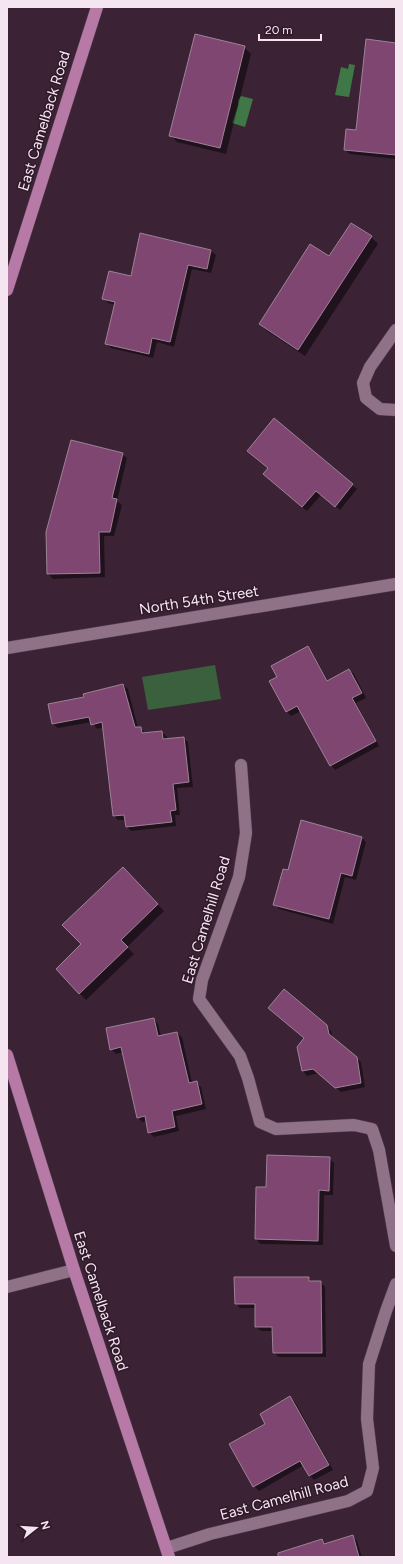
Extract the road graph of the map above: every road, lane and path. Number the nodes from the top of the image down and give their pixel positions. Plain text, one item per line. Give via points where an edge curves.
1 (97, 7) edge
2 (7, 290) edge
3 (396, 330) edge
4 (396, 410) edge
5 (396, 584) edge
6 (7, 648) edge
7 (241, 765) dead end
8 (7, 1054) edge
9 (396, 1246) edge
10 (74, 1270) junction
11 (396, 1284) edge
12 (7, 1287) edge
13 (168, 1553) edge

1 - 2 main road, East Camelback Road
3 - 4 street via 370,367 363,383 366,398 380,409
5 - 6 street, North 54th Street
7 - 9 street, East Camelhill Road via 246,833 238,877 202,980 199,999 240,1056 260,1122 276,1129 354,1125 372,1129 379,1150
8 - 10 main road, East Camelback Road
10 - 12 street
10 - 13 main road, East Camelback Road
11 - 13 street, East Camelhill Road via 369,1364 368,1419 373,1468 367,1491 348,1501 210,1534

